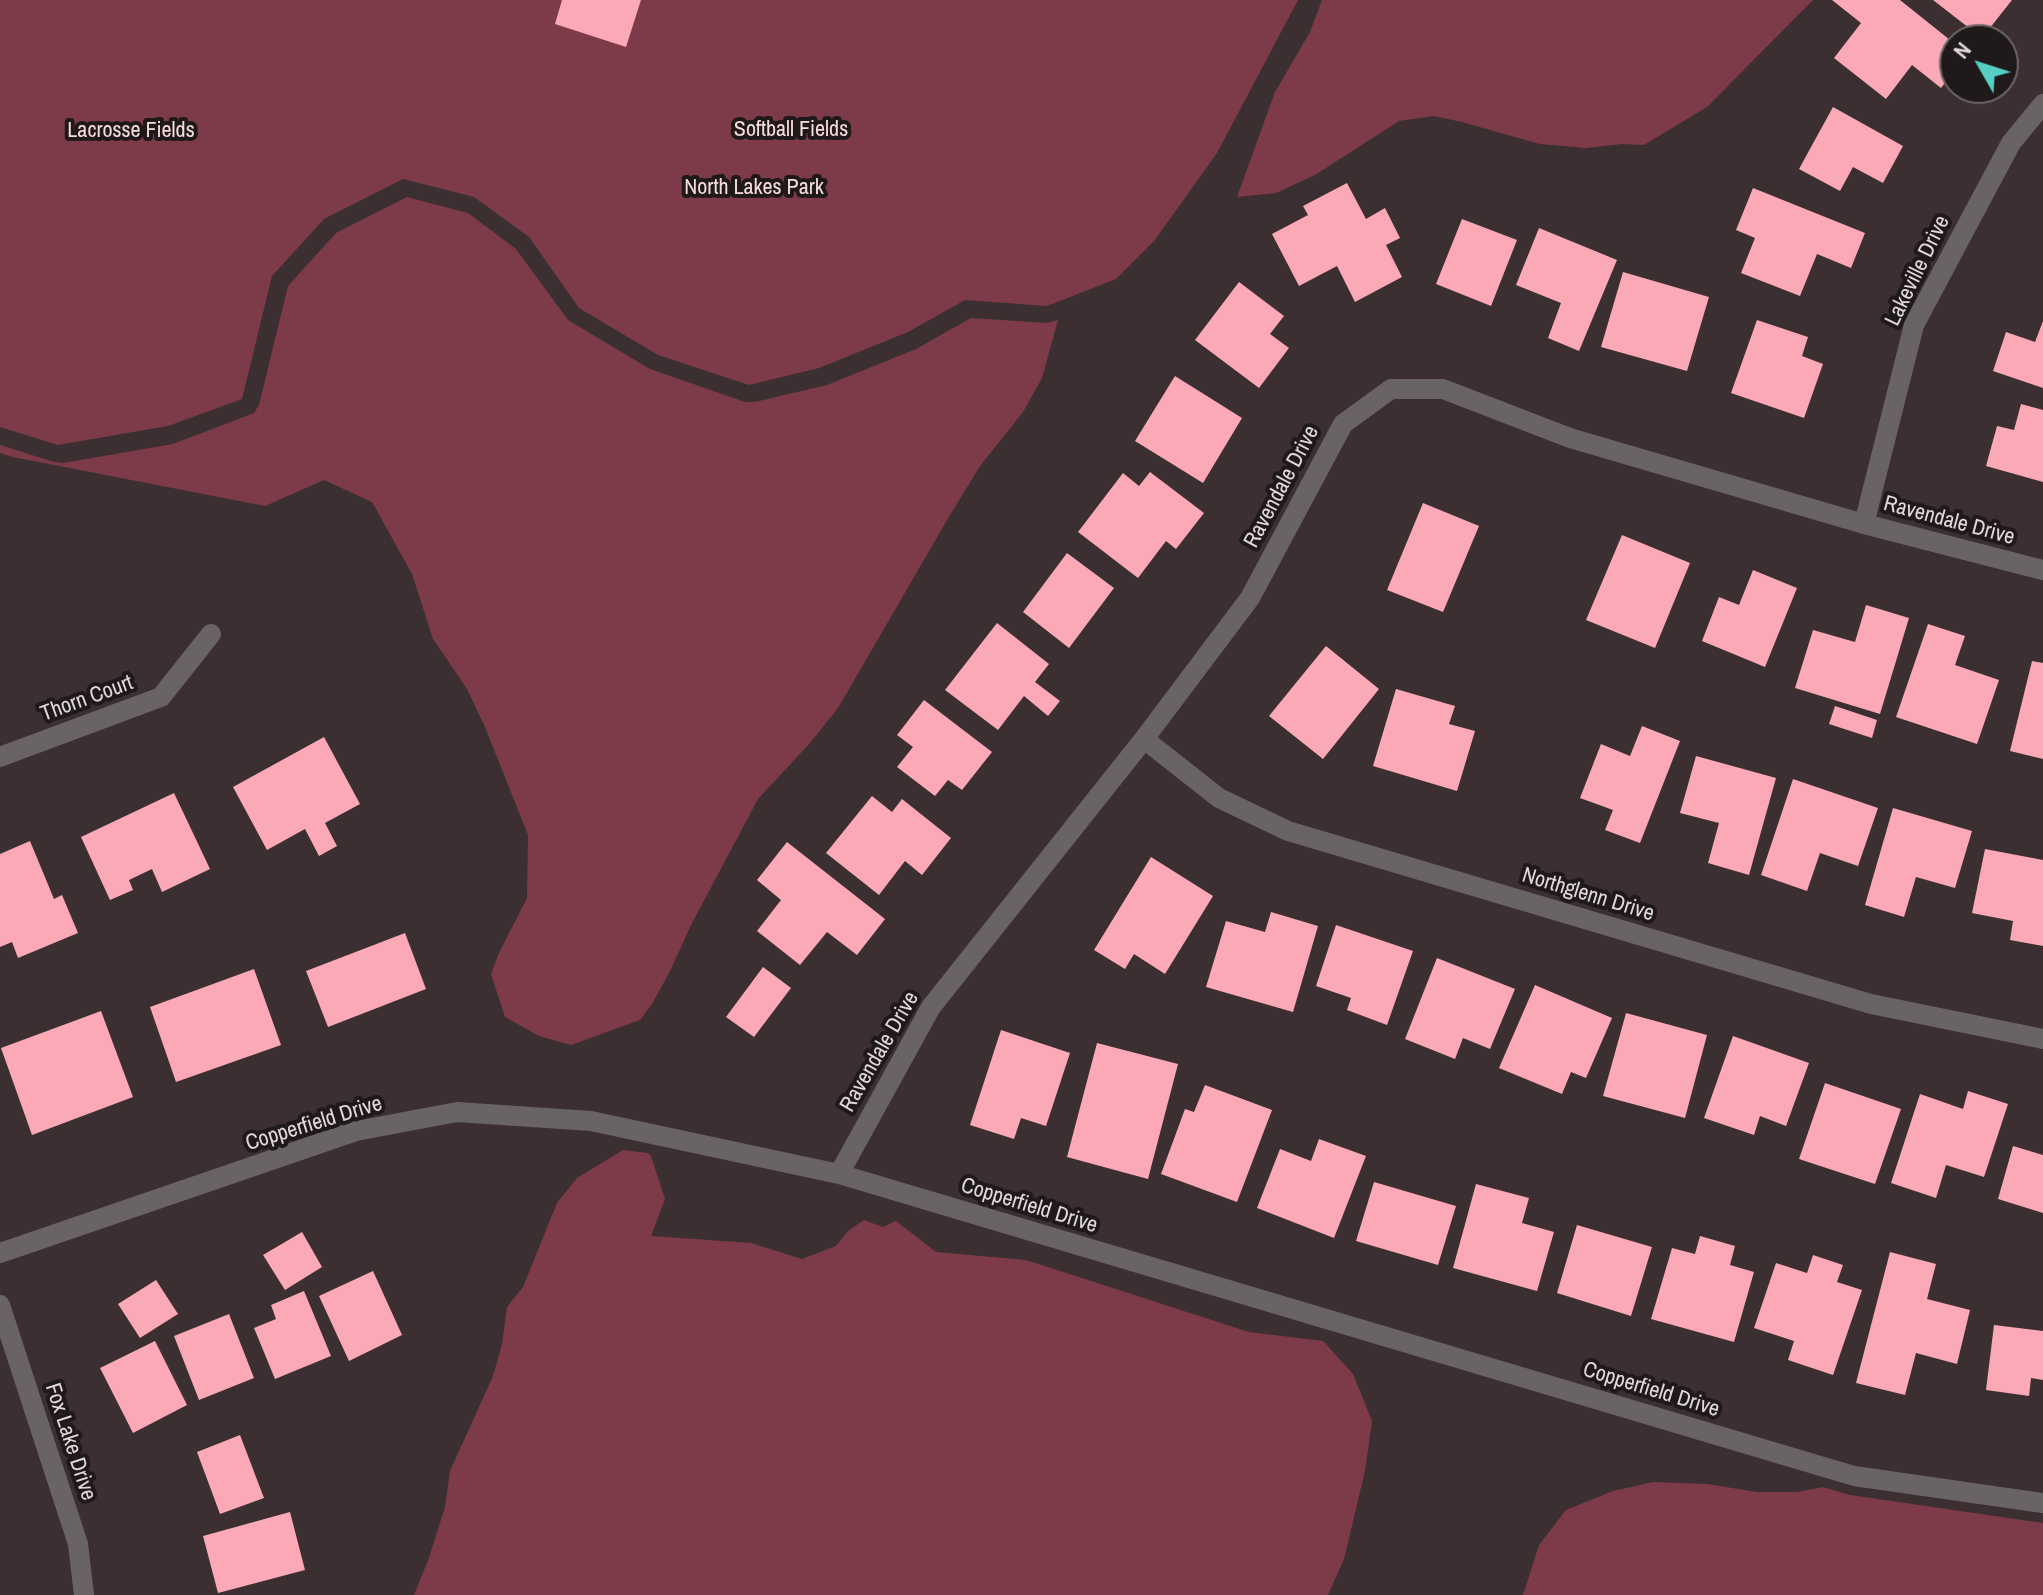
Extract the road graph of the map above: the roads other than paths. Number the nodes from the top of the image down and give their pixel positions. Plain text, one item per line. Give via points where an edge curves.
1 (2043, 104) edge
2 (1864, 524) junction
3 (2043, 570) edge
4 (211, 634) dead end
5 (1144, 739) junction
6 (0, 757) edge
7 (2043, 1039) edge
8 (839, 1174) junction
9 (0, 1253) edge
10 (0, 1305) edge
11 (2043, 1503) edge
12 (84, 1595) edge

1 - 2 street, Lakeville Drive via 2011,143 1914,325
2 - 3 street, Ravendale Drive
2 - 5 street, Ravendale Drive via 1570,438 1443,389 1391,389 1343,424 1250,598
4 - 6 street, Thorn Court via 161,697
5 - 7 street, Northglenn Drive via 1219,798 1288,831 1871,1004
5 - 8 street, Ravendale Drive via 931,1007
8 - 9 street, Copperfield Drive via 591,1121 457,1112 356,1131
8 - 11 street, Copperfield Drive via 1854,1476
10 - 12 street, Fox Lake Drive via 78,1544

